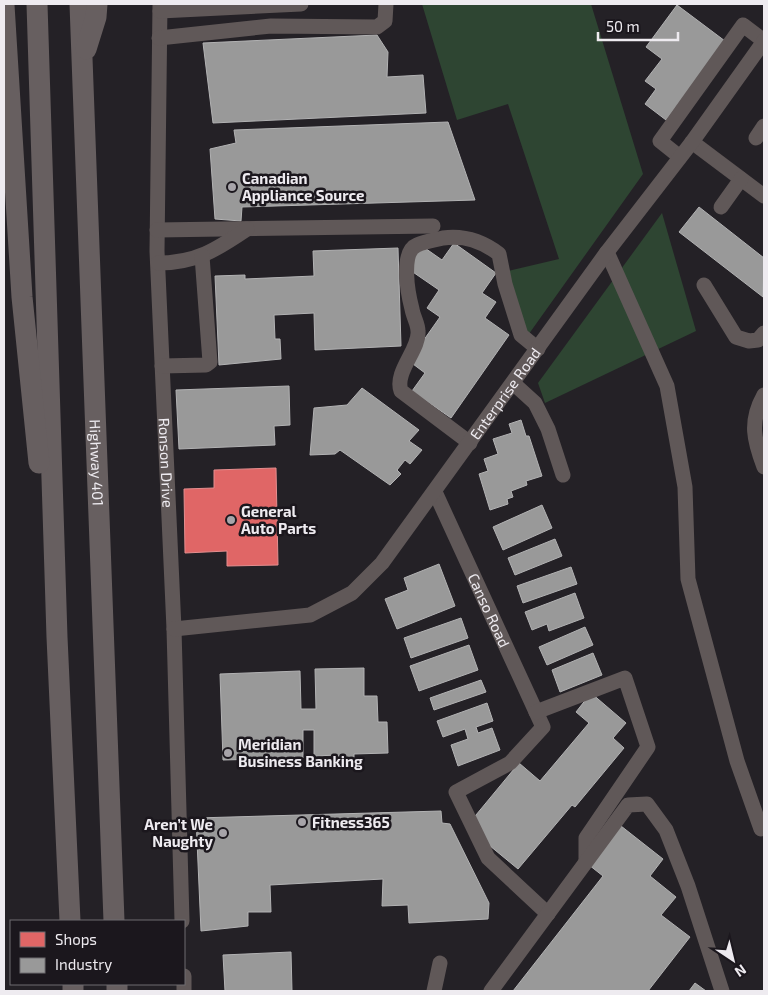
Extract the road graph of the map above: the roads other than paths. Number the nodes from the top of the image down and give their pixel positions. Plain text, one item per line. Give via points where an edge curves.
1 (37, 4) edge
2 (80, 4) edge
3 (97, 4) edge
4 (301, 4) edge
5 (386, 4) edge
6 (4, 5) edge
7 (160, 7) edge
8 (159, 38) junction
9 (764, 41) edge
10 (760, 58) edge
11 (82, 61) junction
12 (699, 87) junction
13 (720, 103) junction
14 (692, 142) junction
15 (680, 157) junction
16 (741, 179) junction
17 (764, 196) edge
18 (721, 206) dead end
19 (433, 226) dead end
20 (247, 229) junction
21 (157, 230) junction
22 (607, 252) junction
23 (202, 256) junction
24 (158, 263) junction
25 (704, 285) dead end
26 (764, 334) edge
27 (538, 349) junction
28 (162, 366) junction
29 (513, 383) junction
30 (764, 395) edge
31 (470, 443) junction
32 (764, 467) edge
33 (563, 474) dead end
34 (435, 492) junction
35 (174, 629) junction
36 (58, 637) junction
37 (536, 712) junction
38 (761, 829) dead end
39 (586, 860) junction
40 (548, 914) junction
41 (70, 920) edge
42 (114, 920) edge
43 (182, 920) edge
44 (440, 963) dead end
45 (434, 991) edge
46 (491, 991) edge
47 (722, 991) edge

1 - 36 highway
2 - 11 highway, Highway 401
3 - 11 highway
4 - 7 street
5 - 8 street via 384,21 377,27 271,26
6 - 36 highway via 22,297
7 - 8 street, Ronson Drive
8 - 21 street, Ronson Drive
9 - 10 street, Enterprise Road
9 - 12 street via 743,26
10 - 13 street, Enterprise Road
11 - 42 highway, Highway 401
12 - 13 street
12 - 15 street via 660,141
13 - 14 street, Enterprise Road
14 - 15 street, Enterprise Road
14 - 16 street
15 - 22 street, Enterprise Road
16 - 17 street
16 - 18 street
19 - 20 street
20 - 21 street
20 - 23 street
21 - 24 street, Ronson Drive
22 - 27 street, Enterprise Road
22 - 38 street via 667,386 685,487 688,579 737,761
23 - 24 street via 194,260
23 - 28 street via 210,362 206,365
24 - 28 street, Ronson Drive
25 - 26 street via 736,337 749,341 758,340
27 - 29 street, Enterprise Road
27 - 31 street via 521,335 499,254 487,244 472,238 445,238 416,245 410,252 406,266 411,308 418,331 399,387 401,392
28 - 35 street, Ronson Drive
29 - 31 street, Enterprise Road
29 - 33 street via 535,403 548,429
30 - 32 street via 753,438
31 - 34 street, Enterprise Road
34 - 35 street, Enterprise Road via 382,563 352,593 310,615
34 - 37 street, Canso Road
35 - 43 street, Ronson Drive
36 - 41 highway
37 - 39 street via 625,678 648,747 586,838
37 - 40 street, Canso Road via 543,727 510,763 456,792 488,858
39 - 40 street
39 - 47 street via 628,805 647,804 666,830
40 - 46 street
44 - 45 street

